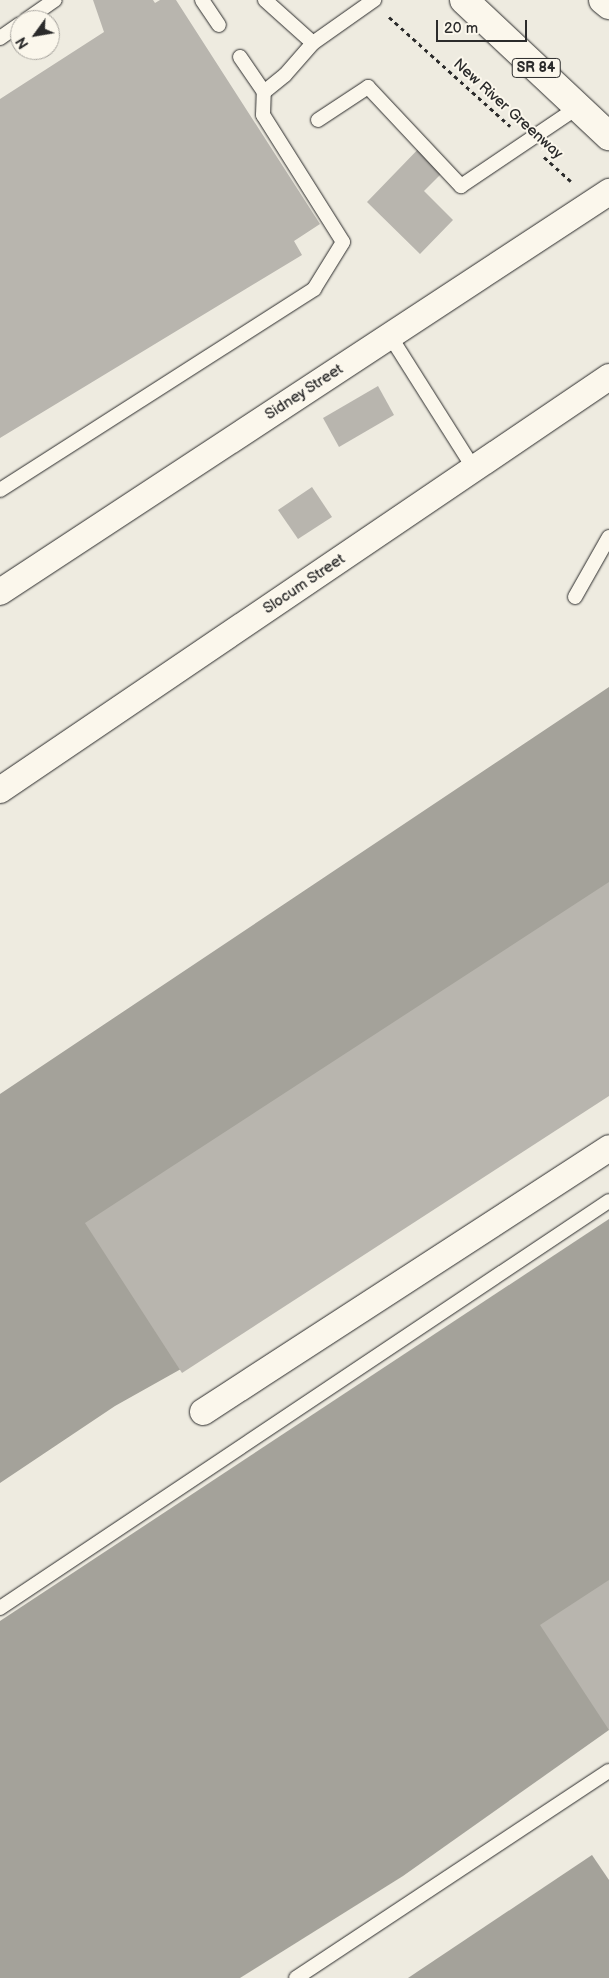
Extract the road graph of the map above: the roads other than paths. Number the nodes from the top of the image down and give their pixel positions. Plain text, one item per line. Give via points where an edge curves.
1 (55, 0) edge
2 (202, 0) edge
3 (264, 0) edge
4 (464, 0) edge
5 (603, 0) edge
6 (373, 1) edge
7 (609, 5) edge
8 (40, 10) edge
9 (219, 25) dead end
10 (313, 43) junction
11 (240, 57) dead end
12 (264, 92) junction
13 (578, 107) junction
14 (318, 120) dead end
15 (609, 136) edge
16 (601, 197) edge
17 (390, 336) junction
18 (609, 377) edge
19 (474, 469) junction
20 (0, 490) edge
21 (609, 537) edge
22 (0, 592) edge
23 (575, 597) dead end
24 (0, 790) edge
25 (609, 1148) edge
26 (609, 1200) edge
27 (203, 1412) dead end
28 (0, 1608) edge
29 (609, 1771) edge
30 (296, 1978) edge

1 - 8 lane
2 - 9 lane
3 - 10 lane
4 - 13 main road, SR 84
5 - 7 main road
6 - 10 lane
10 - 12 lane via 285,75
11 - 12 lane
12 - 20 lane via 262,115 343,242 314,289
13 - 14 lane via 462,186 368,87
13 - 15 main road, SR 84
16 - 17 street, Sidney Street
17 - 19 lane
17 - 22 street, Sidney Street
18 - 19 street, Slocum Street
19 - 24 street, Slocum Street
21 - 23 lane
25 - 27 street
26 - 28 lane
29 - 30 lane

